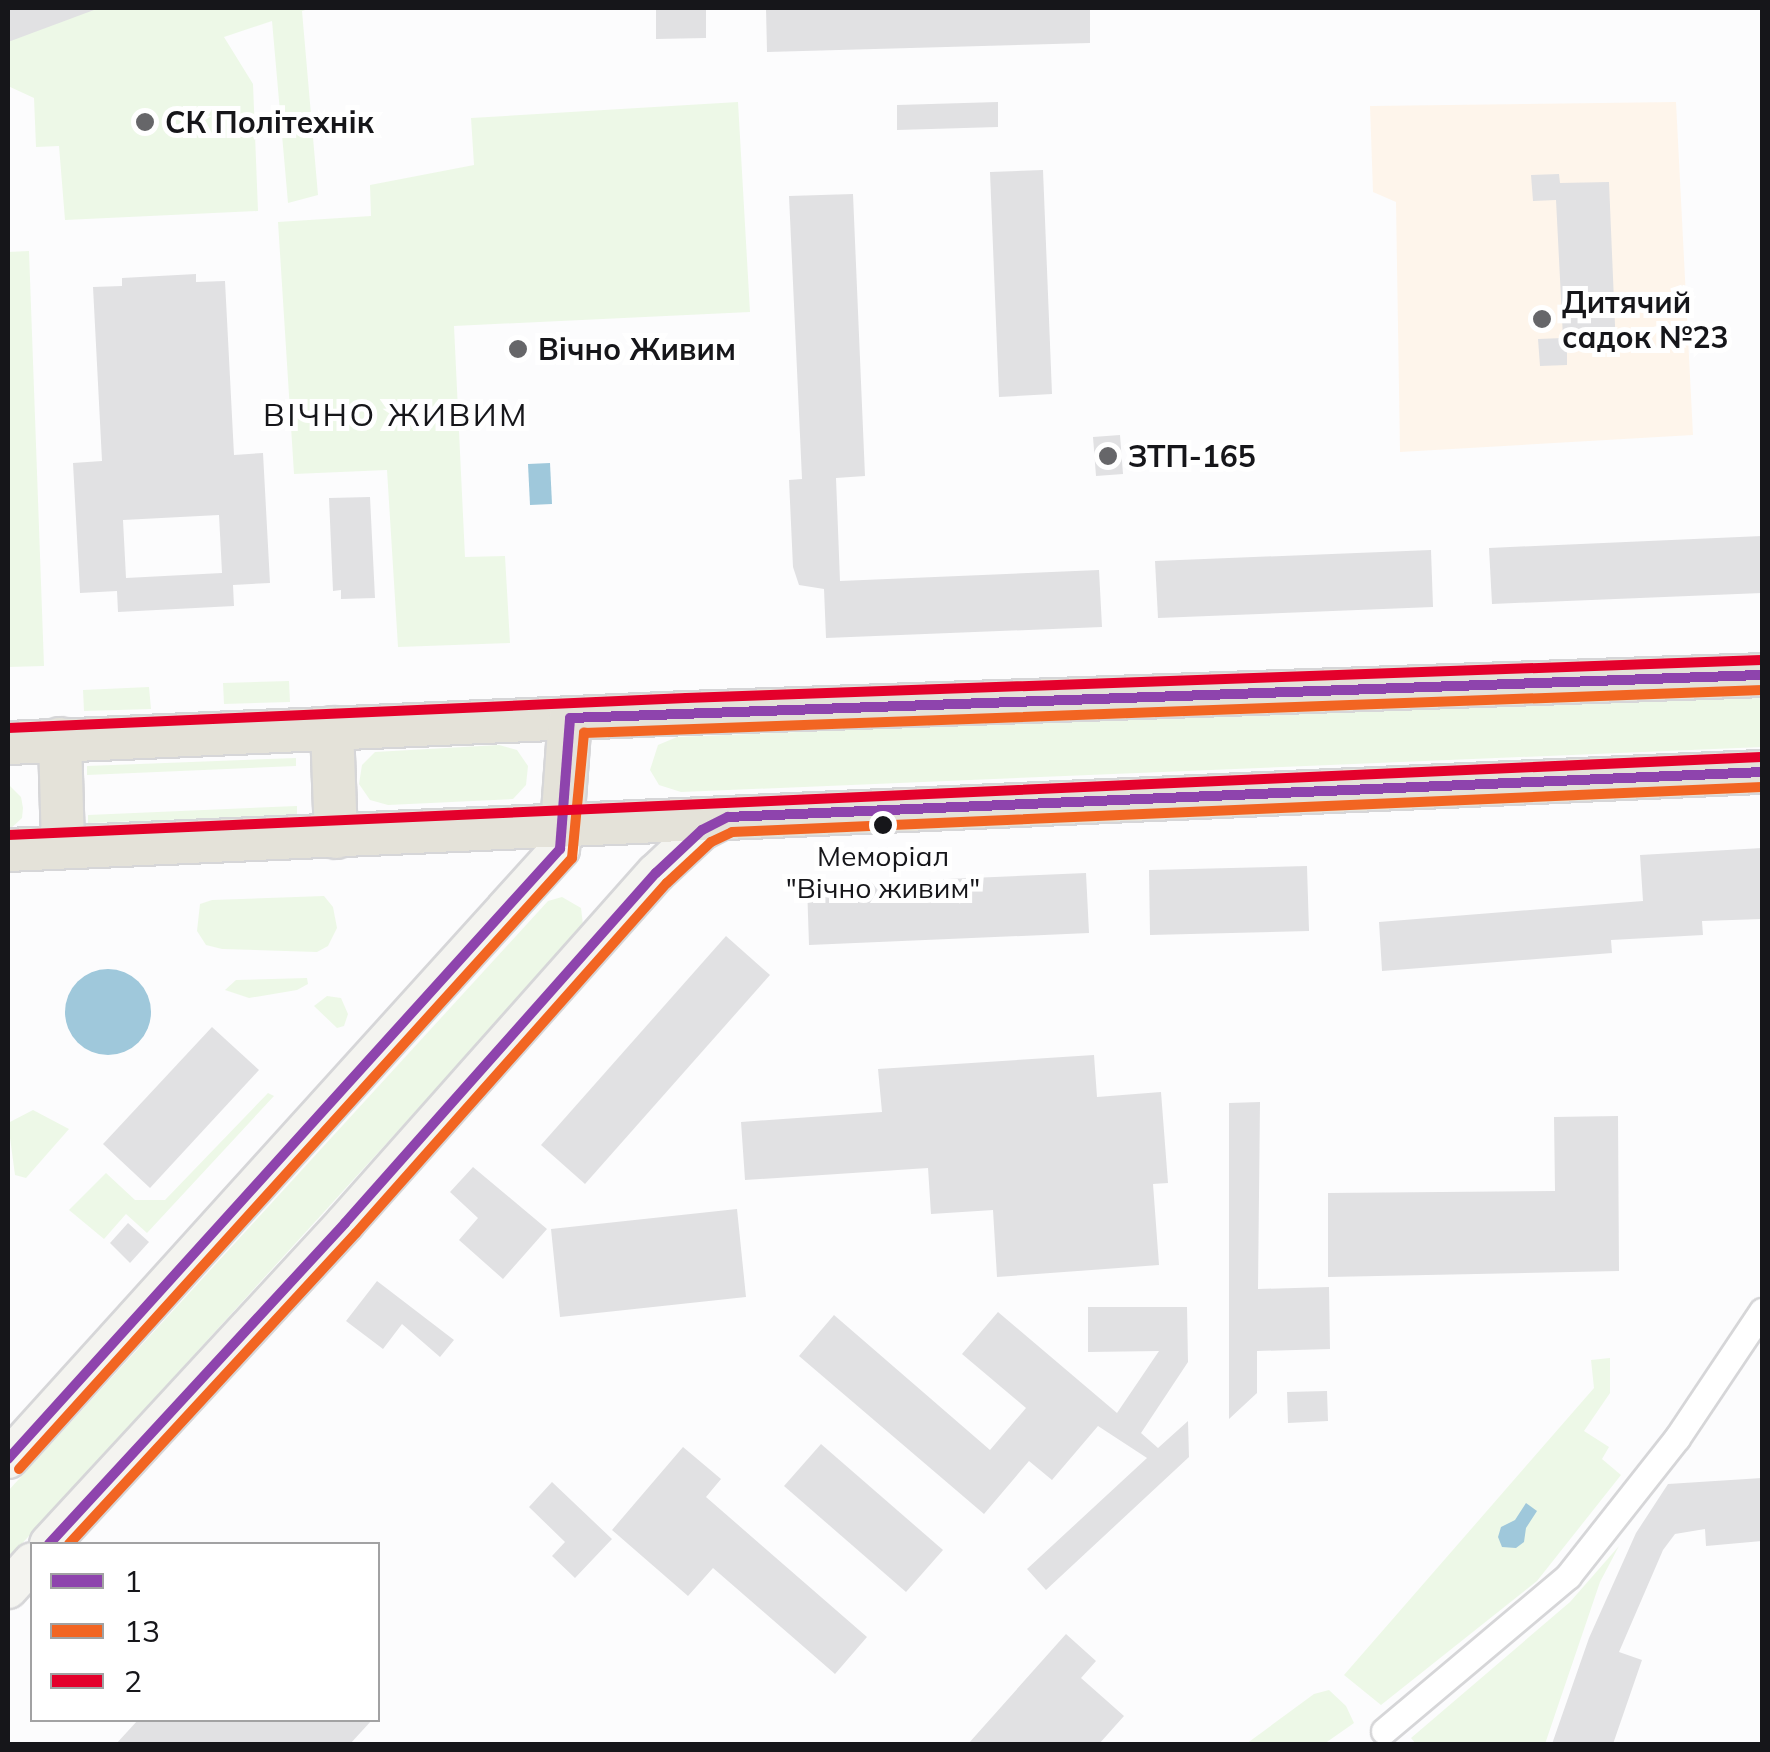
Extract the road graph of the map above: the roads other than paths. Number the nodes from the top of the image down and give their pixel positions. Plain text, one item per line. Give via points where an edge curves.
1 (1762, 675) edge
2 (570, 718) junction
3 (332, 728) junction
4 (60, 739) junction
5 (8, 744) edge
6 (1762, 772) edge
7 (728, 817) junction
8 (562, 826) junction
9 (336, 836) junction
10 (63, 847) junction
11 (8, 850) edge
12 (1762, 1311) edge
13 (8, 1459) edge
14 (50, 1542) edge
15 (30, 1564) edge
16 (8, 1589) edge
17 (1384, 1731) dead end

1 - 2 highway
2 - 3 highway
2 - 8 highway
3 - 4 highway
3 - 9 highway
4 - 5 highway
4 - 10 highway
6 - 7 highway
7 - 8 highway
7 - 14 main road via 702,830 656,873
8 - 9 highway
8 - 13 main road via 560,850
9 - 10 highway
10 - 11 highway
12 - 17 street via 1677,1438 1568,1576
15 - 16 main road

